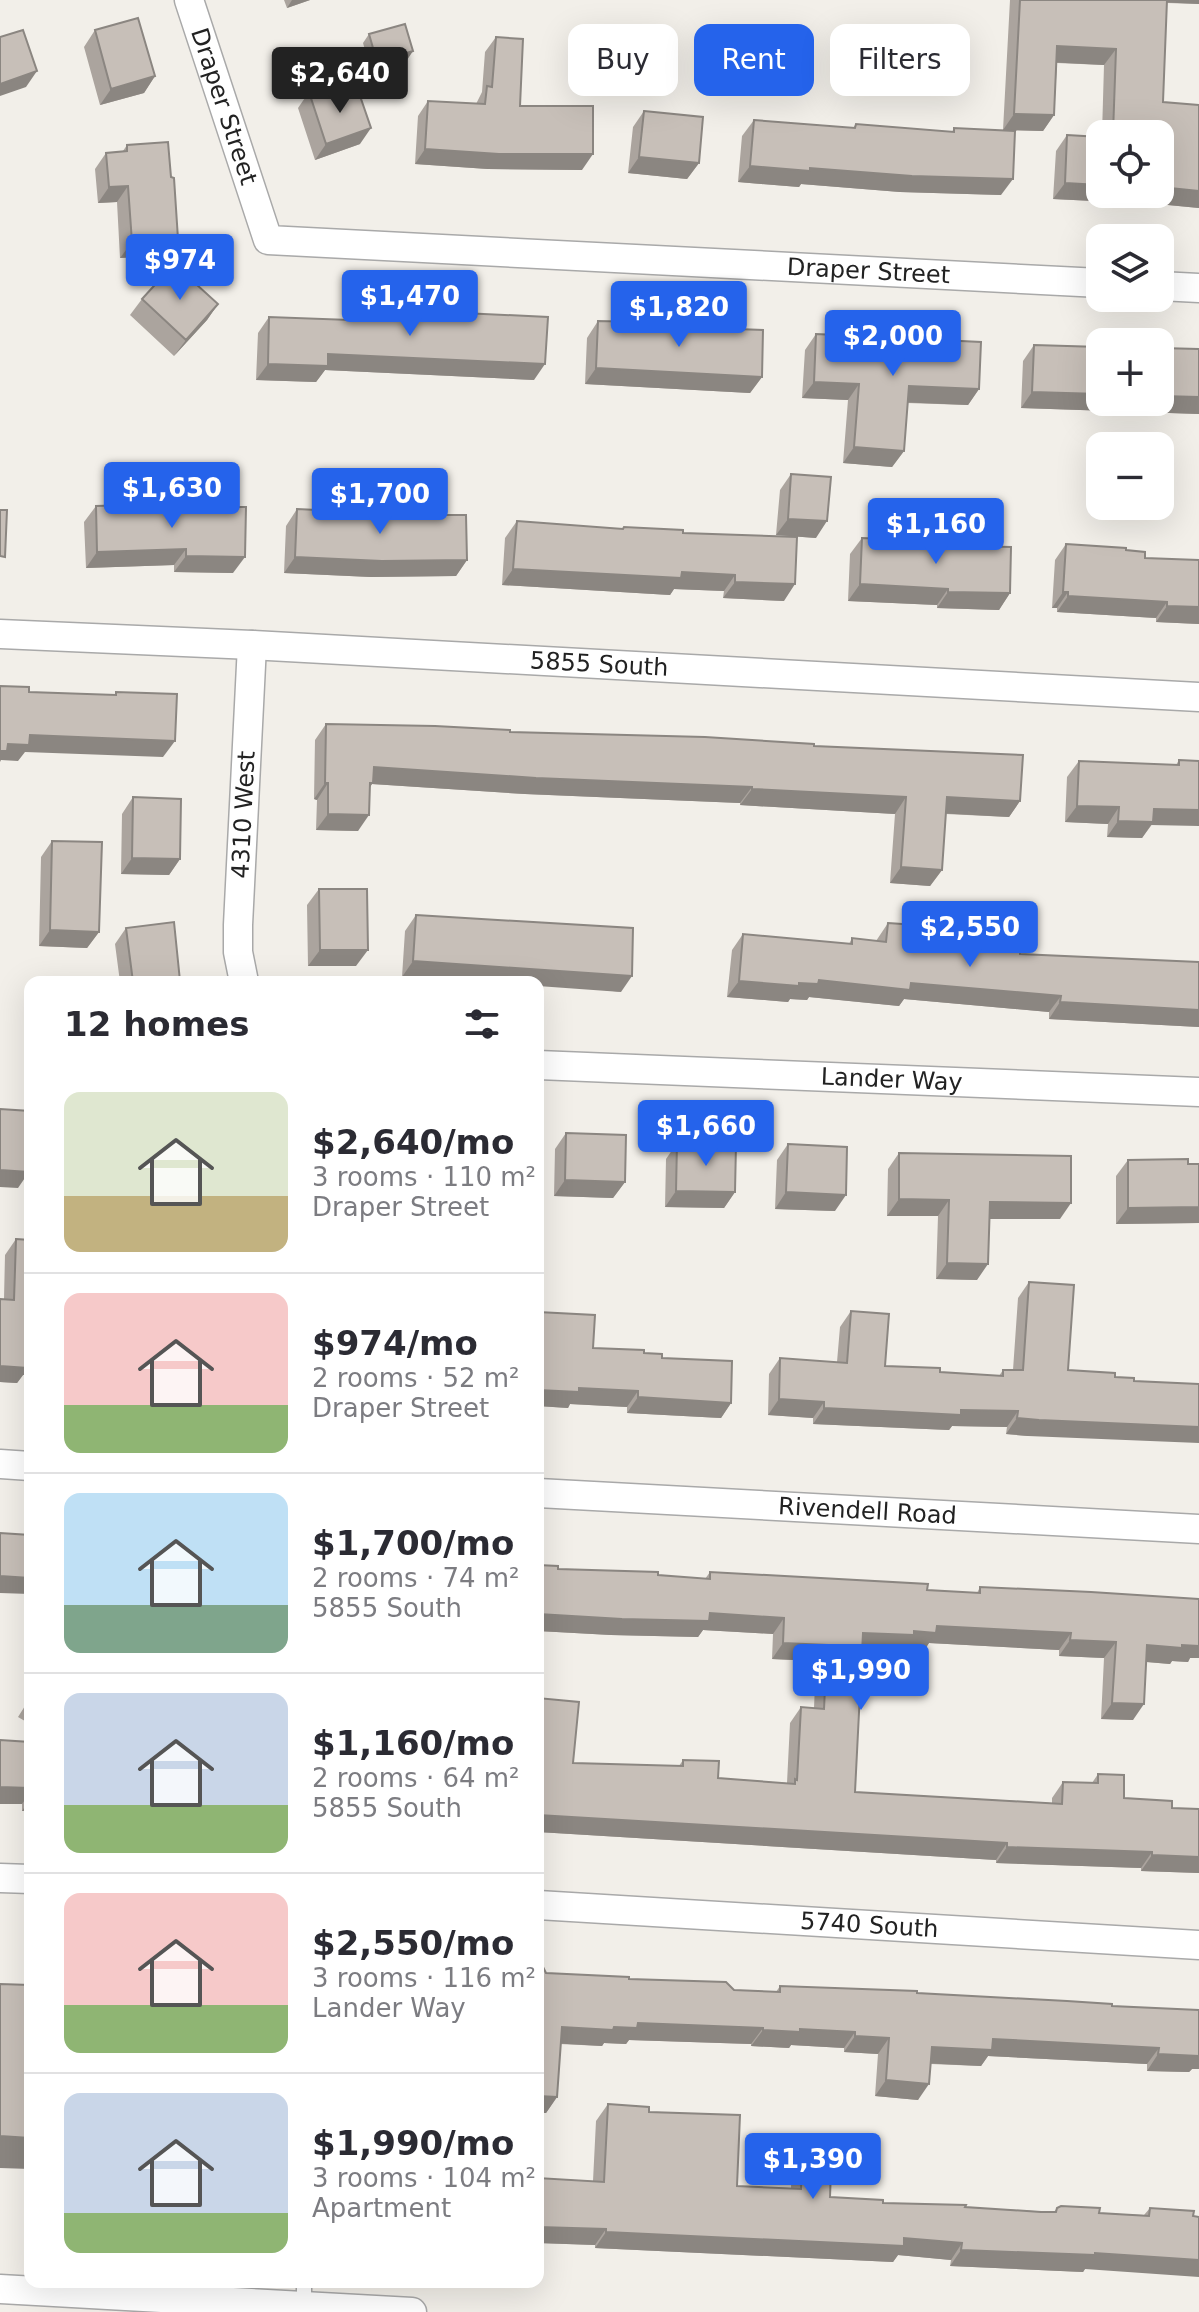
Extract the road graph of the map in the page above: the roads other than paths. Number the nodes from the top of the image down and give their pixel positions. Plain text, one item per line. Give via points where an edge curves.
1 (189, 0) edge
2 (1086, 282) edge
3 (1174, 287) edge
4 (1199, 288) edge
5 (0, 634) edge
6 (252, 645) junction
7 (1199, 697) edge
8 (243, 976) edge
9 (544, 1065) edge
10 (1199, 1092) edge
11 (0, 1464) edge
12 (24, 1466) edge
13 (544, 1493) edge
14 (1199, 1529) edge
15 (0, 1878) edge
16 (24, 1879) edge
17 (544, 1905) edge
18 (1199, 1945) edge
19 (0, 2289) edge
20 (208, 2291) edge
21 (304, 2294) edge
22 (412, 2312) edge

1 - 2 street, Draper Street via 268,240
3 - 4 street
5 - 6 street, 5855 South
6 - 7 street, 5855 South
6 - 8 street, 4310 West via 238,925
9 - 10 street, Lander Way
11 - 12 street
13 - 14 street, Rivendell Road
15 - 16 street
17 - 18 street, 5740 South
19 - 20 street
20 - 21 street
21 - 22 street

